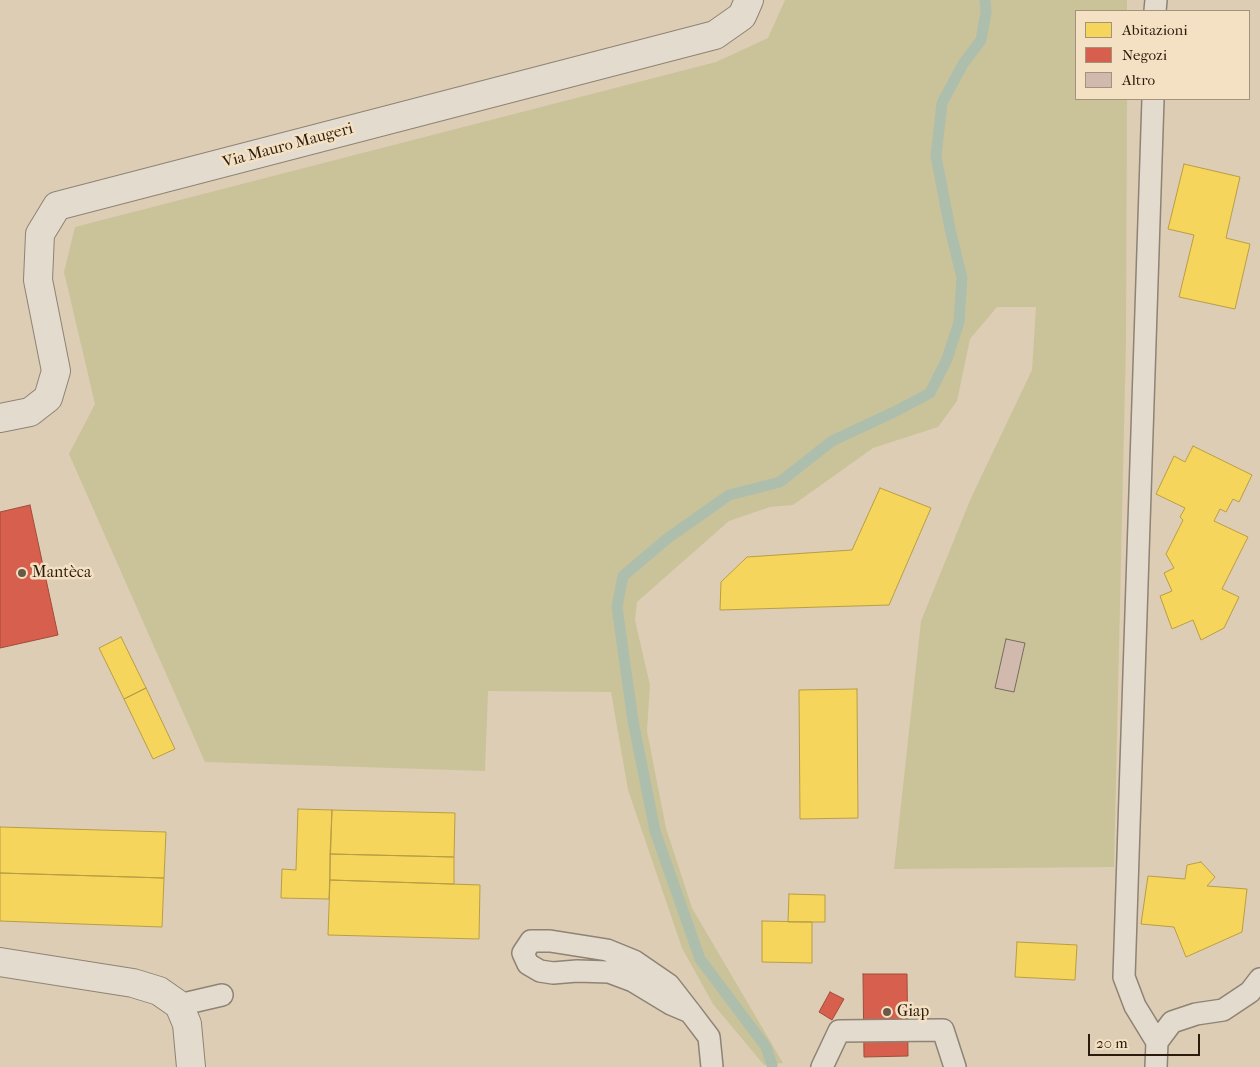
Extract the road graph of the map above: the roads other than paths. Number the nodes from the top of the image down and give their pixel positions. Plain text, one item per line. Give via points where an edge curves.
1 (749, 0) edge
2 (1153, 100) edge
3 (0, 418) edge
4 (0, 962) edge
5 (1260, 979) edge
6 (222, 995) dead end
7 (178, 1005) junction
8 (690, 1012) junction
9 (1157, 1042) junction
10 (191, 1067) edge
11 (712, 1067) edge
12 (822, 1067) edge
13 (955, 1067) edge
14 (1156, 1067) edge

1 - 3 street, Via Mauro Maugeri via 742,16 715,35 57,206 40,234 38,280 56,371 48,398 30,412
2 - 9 lane via 1124,977 1135,1006
4 - 7 street via 133,983 159,991
5 - 9 lane via 1250,992 1224,1010 1172,1022
6 - 7 lane
7 - 10 street via 187,1024
8 - 8 lane via 669,984 634,961 607,950 550,941 531,942 523,953 528,964 540,971 609,972 633,981
8 - 11 lane via 709,1037
9 - 14 lane
12 - 13 lane via 839,1031 943,1030

